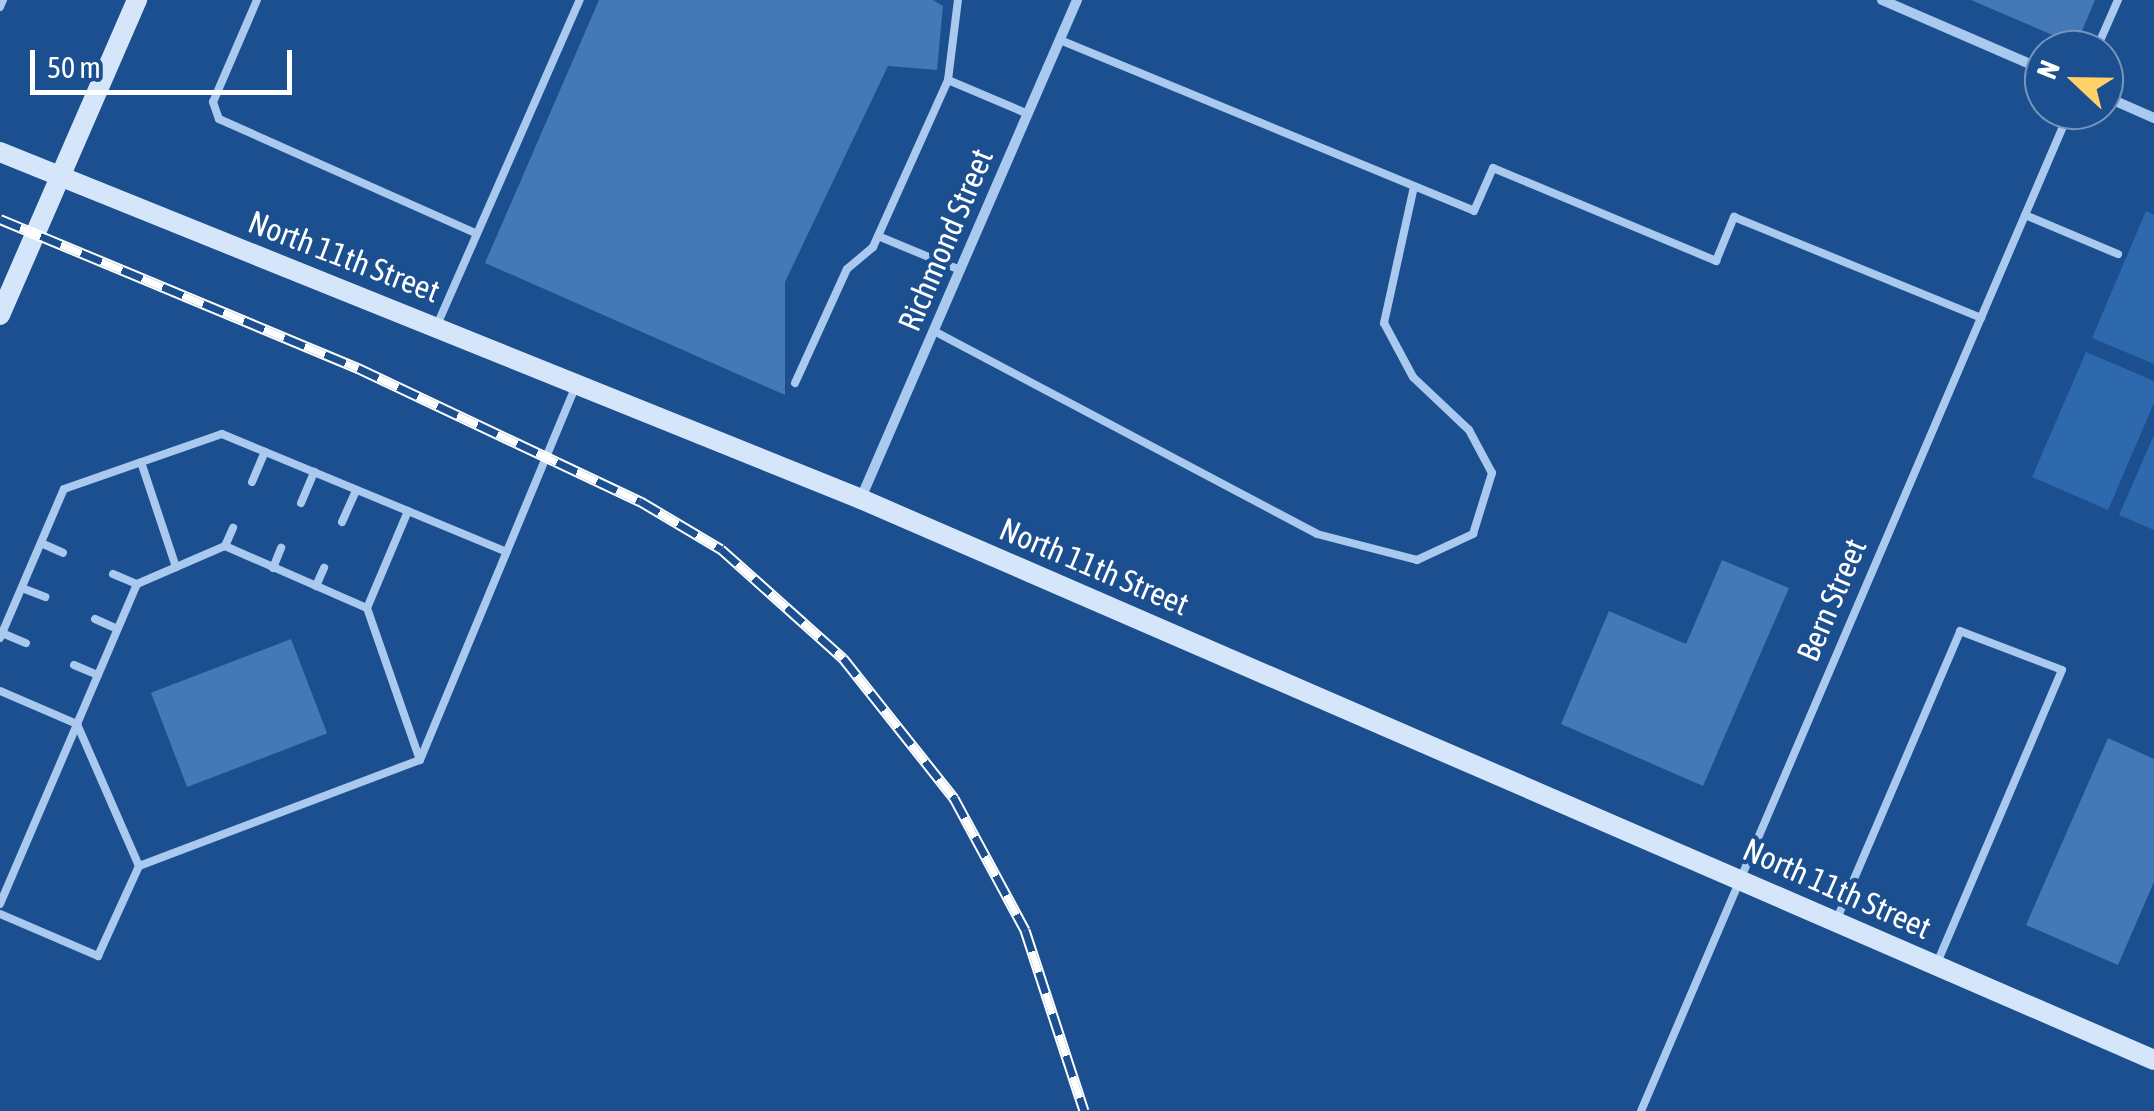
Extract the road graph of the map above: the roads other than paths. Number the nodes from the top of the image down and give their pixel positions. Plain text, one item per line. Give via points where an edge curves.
1 (137, 0) edge
2 (257, 0) edge
3 (580, 0) edge
4 (958, 0) edge
5 (1077, 0) edge
6 (1882, 0) edge
7 (2118, 0) edge
8 (2105, 30) edge
9 (1060, 40) junction
10 (2024, 61) edge
11 (948, 80) junction
12 (2124, 105) edge
13 (1028, 114) junction
14 (2154, 118) edge
15 (2061, 130) edge
16 (0, 152) edge
17 (60, 178) junction
18 (1414, 186) junction
19 (2025, 215) junction
20 (477, 234) junction
21 (878, 236) junction
22 (2118, 254) dead end
23 (960, 270) junction
24 (0, 315) edge
25 (1981, 318) junction
26 (436, 325) junction
27 (934, 331) junction
28 (794, 383) dead end
29 (576, 385) junction
30 (265, 452) junction
31 (141, 462) junction
32 (314, 472) junction
33 (252, 482) dead end
34 (356, 490) junction
35 (861, 499) junction
36 (300, 503) dead end
37 (408, 511) junction
38 (342, 522) dead end
39 (233, 528) dead end
40 (41, 543) junction
41 (225, 546) junction
42 (281, 548) dead end
43 (507, 552) junction
44 (64, 553) dead end
45 (176, 567) junction
46 (273, 568) junction
47 (324, 568) dead end
48 (112, 574) dead end
49 (137, 584) junction
50 (316, 586) junction
51 (22, 588) junction
52 (45, 598) dead end
53 (366, 608) junction
54 (95, 619) dead end
55 (118, 629) junction
56 (1, 635) edge
57 (26, 643) dead end
58 (74, 664) dead end
59 (98, 674) junction
60 (0, 691) edge
61 (76, 724) junction
62 (420, 760) junction
63 (139, 866) junction
64 (1740, 879) junction
65 (0, 904) edge
66 (0, 914) edge
67 (1836, 921) junction
68 (1936, 965) junction
69 (2154, 1060) edge
70 (1641, 1111) edge

1 - 17 street
2 - 20 lane via 214,102 219,118
3 - 20 lane
4 - 11 lane
5 - 9 street, Richmond Street
6 - 10 street
7 - 8 lane
9 - 13 street, Richmond Street
9 - 18 lane
11 - 13 lane
11 - 21 lane
12 - 14 street
13 - 23 street, Richmond Street
15 - 19 lane, Bern Street
16 - 17 street, North 11th Street
17 - 24 street
17 - 26 street, North 11th Street
18 - 25 lane via 1474,211 1493,168 1716,261 1734,217
18 - 27 lane via 1384,323 1404,365 1469,430 1492,473 1474,534 1417,560 1316,534
19 - 22 lane
19 - 25 lane, Bern Street
20 - 26 lane
21 - 23 lane
21 - 28 lane via 848,270
23 - 27 street, Richmond Street
25 - 64 lane, Bern Street
26 - 29 street, North 11th Street
27 - 35 street, Richmond Street
29 - 35 street, North 11th Street
29 - 43 lane
30 - 31 lane via 222,434
30 - 32 lane
30 - 33 lane
31 - 40 lane via 64,489
31 - 45 lane
32 - 34 lane
32 - 36 lane
34 - 37 lane
34 - 38 lane
35 - 64 street, North 11th Street
37 - 43 lane
37 - 53 lane
39 - 41 lane
40 - 44 lane
40 - 51 lane
41 - 45 lane
41 - 46 lane
42 - 46 lane
43 - 62 lane
45 - 49 lane
46 - 50 lane
47 - 50 lane
48 - 49 lane
49 - 55 lane
50 - 53 lane
51 - 52 lane
51 - 56 lane
53 - 62 lane
54 - 55 lane
55 - 59 lane
56 - 57 lane
58 - 59 lane
59 - 61 lane
60 - 61 lane
61 - 63 lane
61 - 65 lane
62 - 63 lane
63 - 66 lane via 98,956
64 - 67 street, North 11th Street
64 - 70 lane, Bern Street
67 - 68 street, North 11th Street
67 - 68 lane via 1960,631 2062,670
68 - 69 street, North 11th Street

